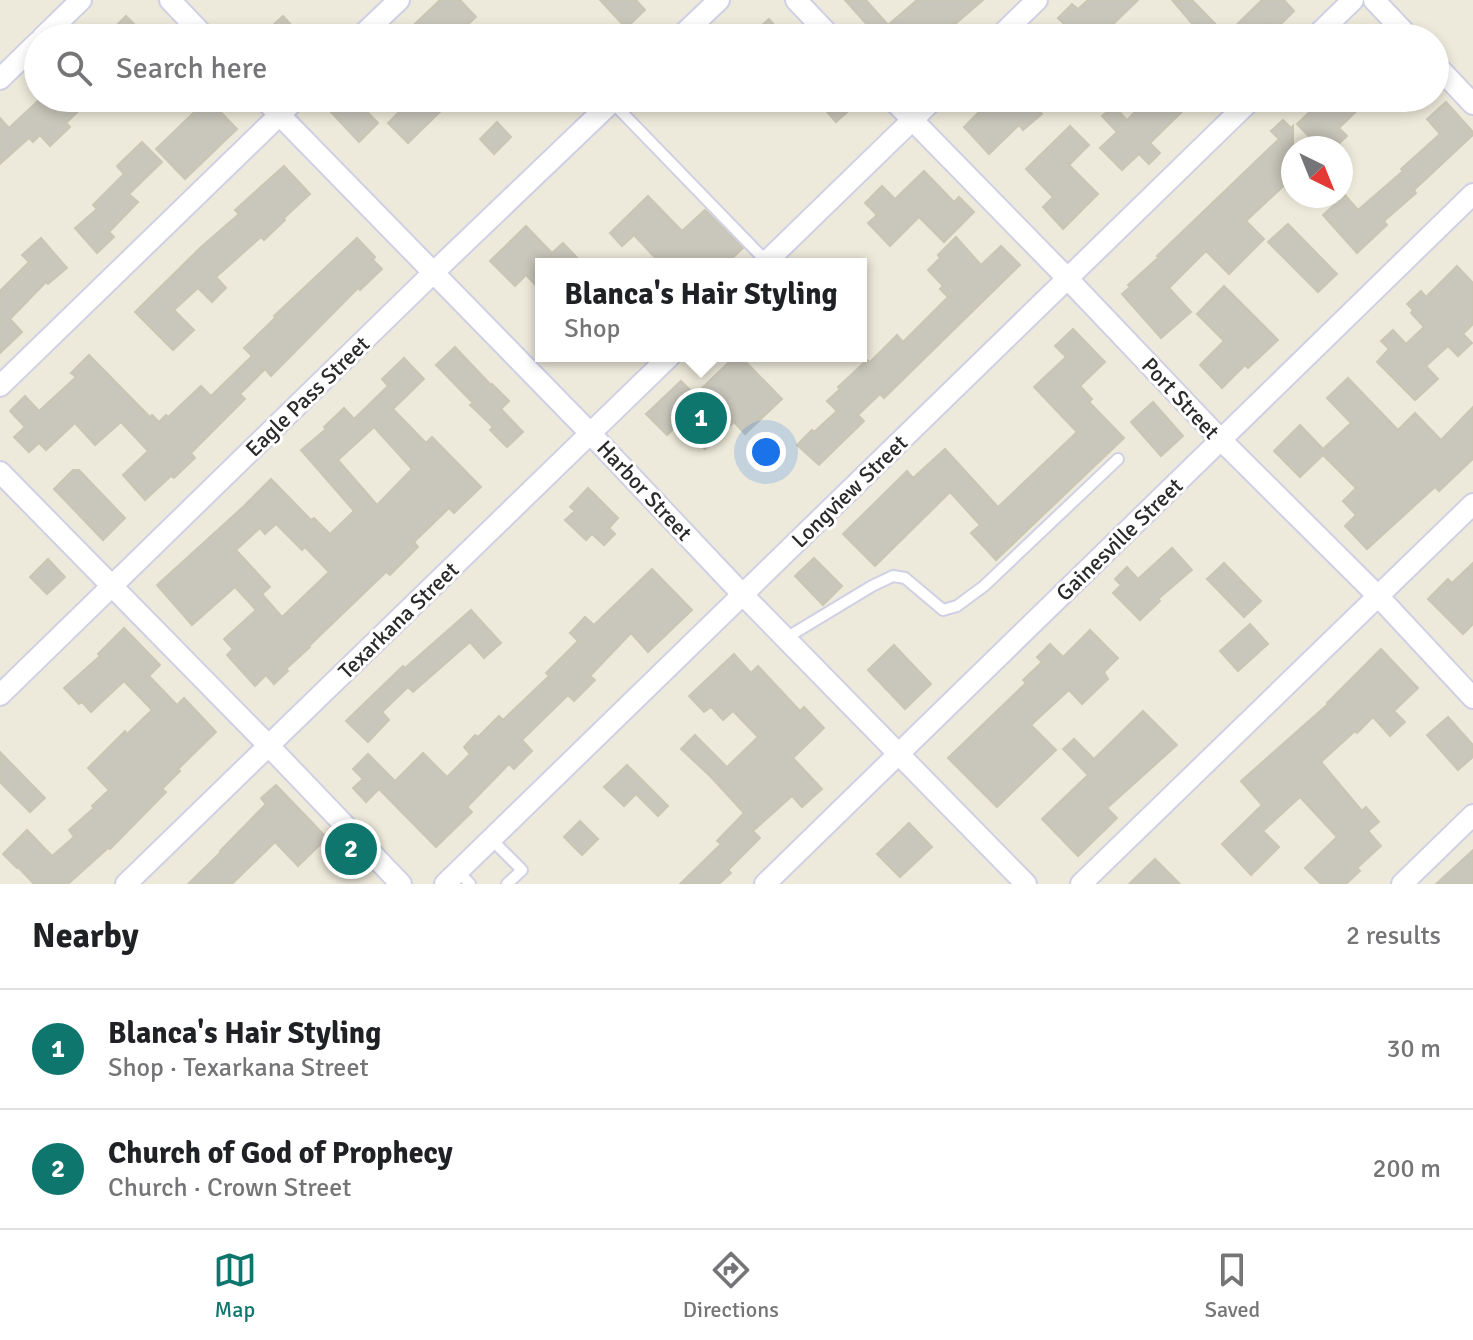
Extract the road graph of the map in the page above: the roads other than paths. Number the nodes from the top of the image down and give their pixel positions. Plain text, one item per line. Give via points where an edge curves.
1 (81, 0) edge
2 (170, 0) edge
3 (399, 0) edge
4 (719, 0) edge
5 (796, 0) edge
6 (1037, 0) edge
7 (1353, 0) edge
8 (1374, 0) edge
9 (56, 24) edge
10 (193, 24) edge
11 (374, 24) edge
12 (694, 24) edge
13 (819, 24) edge
14 (1012, 24) edge
15 (1328, 24) edge
16 (1397, 24) edge
17 (24, 56) edge
18 (0, 79) edge
19 (1449, 79) edge
20 (1473, 104) edge
21 (275, 112) edge
22 (283, 112) edge
23 (601, 112) edge
24 (625, 112) edge
25 (904, 112) edge
26 (920, 112) edge
27 (1239, 112) edge
28 (279, 116) junction
29 (912, 120) junction
30 (1473, 194) edge
31 (761, 258) edge
32 (771, 258) edge
33 (433, 273) junction
34 (1067, 278) junction
35 (664, 362) edge
36 (0, 386) edge
37 (590, 433) junction
38 (1221, 440) junction
39 (1118, 459) dead end
40 (0, 472) edge
41 (1473, 504) edge
42 (112, 586) junction
43 (743, 595) junction
44 (1379, 597) junction
45 (786, 638) junction
46 (0, 695) edge
47 (1473, 698) edge
48 (268, 745) junction
49 (898, 754) junction
50 (1473, 815) edge
51 (491, 839) junction
52 (458, 880) edge
53 (126, 884) edge
54 (401, 884) edge
55 (507, 884) edge
56 (765, 884) edge
57 (1026, 884) edge
58 (1081, 884) edge
59 (1402, 884) edge

1 - 9 street
2 - 10 street
3 - 11 street
4 - 12 street
5 - 13 street
6 - 14 street
7 - 15 street
8 - 16 street
17 - 18 street
19 - 20 street
21 - 28 street, Harbor Street
22 - 28 street
23 - 33 street, Eagle Pass Street
24 - 31 lane
25 - 29 street, Port Street
26 - 29 street
27 - 34 street, Longview Street
28 - 33 street, Harbor Street
28 - 36 street
29 - 32 street
29 - 34 street, Port Street
30 - 38 street, Gainesville Street
33 - 37 street, Harbor Street
33 - 42 street, Eagle Pass Street
34 - 38 street, Port Street
34 - 43 street, Longview Street
35 - 37 street, Texarkana Street
37 - 43 street, Harbor Street
37 - 48 street, Texarkana Street
38 - 44 street, Port Street
38 - 49 street, Gainesville Street
39 - 45 lane via 957,606 943,610 905,578 893,576
40 - 42 street
41 - 44 street
42 - 46 street, Eagle Pass Street
42 - 48 street
43 - 45 street, Harbor Street
43 - 51 street, Longview Street
44 - 47 street, Port Street
44 - 58 street
45 - 49 street, Harbor Street
48 - 53 street, Texarkana Street
48 - 54 street
49 - 56 street, Gainesville Street
49 - 57 street, Harbor Street
50 - 59 street
51 - 52 street, Longview Street
51 - 55 lane via 522,870

